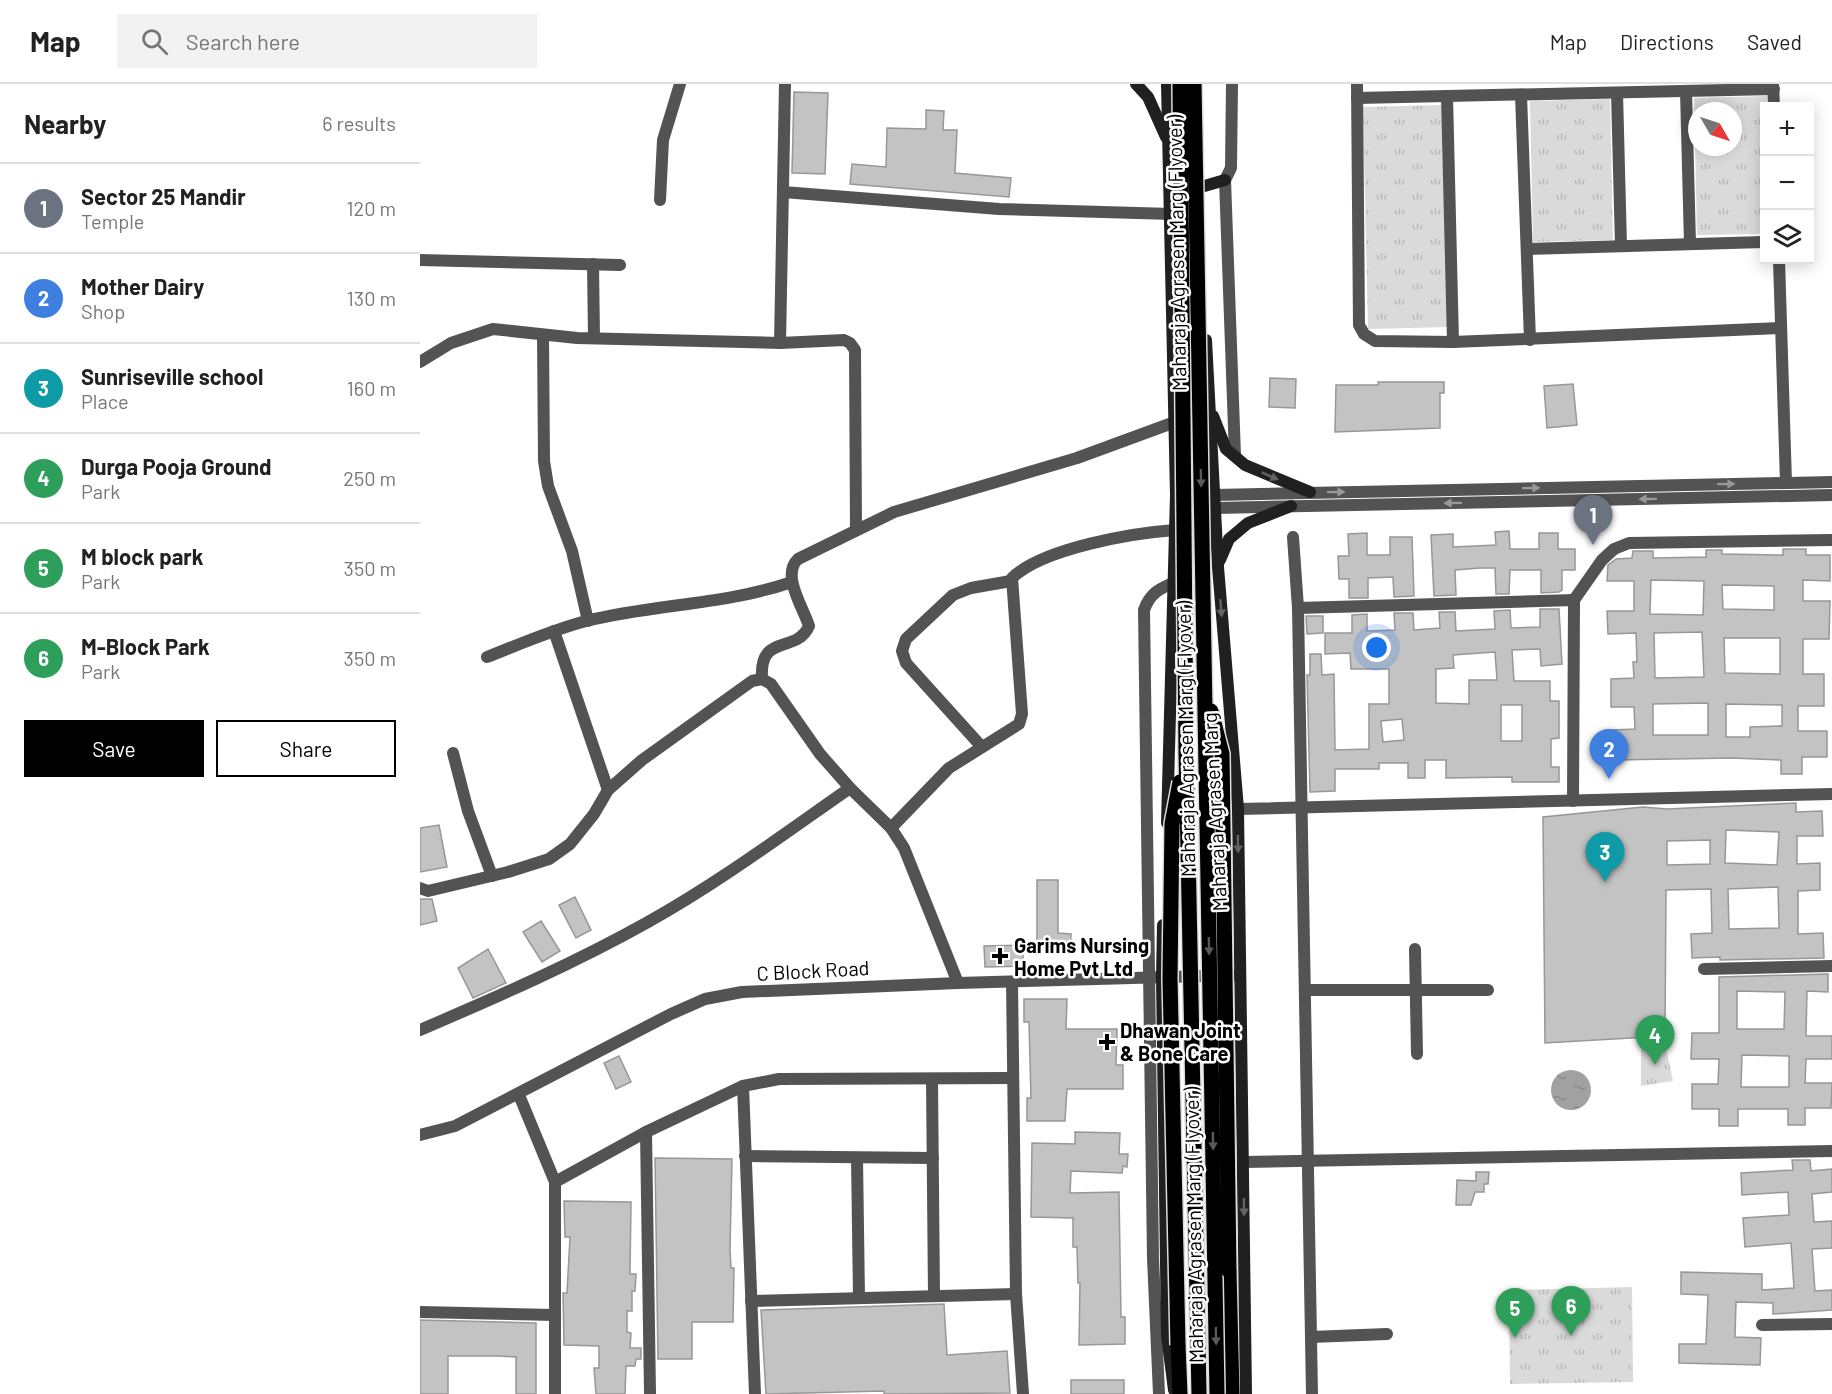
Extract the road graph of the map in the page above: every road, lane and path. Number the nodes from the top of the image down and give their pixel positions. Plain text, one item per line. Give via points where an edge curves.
1 (680, 84) edge
2 (785, 84) edge
3 (1136, 84) edge
4 (1167, 84) edge
5 (1180, 84) edge
6 (1194, 84) edge
7 (1200, 84) edge
8 (1232, 84) edge
9 (1357, 84) edge
10 (1774, 87) edge
11 (1686, 91) junction
12 (1617, 93) junction
13 (1521, 95) junction
14 (1447, 96) junction
15 (1357, 98) junction
16 (1169, 144) junction
17 (1225, 180) junction
18 (1201, 187) junction
19 (783, 192) junction
20 (660, 200) dead end
21 (1172, 214) junction
22 (1760, 242) edge
23 (1690, 244) junction
24 (1621, 246) junction
25 (1527, 249) junction
26 (420, 260) edge
27 (592, 264) junction
28 (1779, 264) edge
29 (620, 265) dead end
30 (1781, 328) junction
31 (543, 336) junction
32 (594, 338) junction
33 (1530, 340) junction
34 (1453, 342) junction
35 (780, 343) junction
36 (420, 362) edge
37 (1208, 404) junction
38 (1175, 422) junction
39 (1235, 456) junction
40 (1832, 482) edge
41 (1786, 483) junction
42 (1310, 492) junction
43 (1215, 495) junction
44 (1832, 495) edge
45 (1292, 506) junction
46 (1216, 508) junction
47 (856, 528) junction
48 (1175, 530) junction
49 (1293, 537) dead end
50 (1832, 540) edge
51 (1218, 567) junction
52 (1011, 581) junction
53 (792, 582) junction
54 (1174, 582) junction
55 (1574, 600) junction
56 (1298, 608) junction
57 (588, 621) junction
58 (554, 631) junction
59 (487, 657) dead end
60 (762, 679) junction
61 (1204, 682) junction
62 (981, 746) junction
63 (1186, 751) junction
64 (453, 753) dead end
65 (850, 788) junction
66 (608, 790) junction
67 (1832, 794) edge
68 (1573, 801) junction
69 (1302, 807) junction
70 (1238, 809) junction
71 (891, 828) junction
72 (492, 876) junction
73 (423, 891) edge
74 (1415, 949) dead end
75 (1832, 966) edge
76 (1704, 969) dead end
77 (1240, 975) junction
78 (1156, 979) junction
79 (1012, 982) junction
80 (958, 983) junction
81 (1305, 990) junction
82 (1416, 990) junction
83 (1488, 990) dead end
84 (420, 1030) edge
85 (1417, 1054) dead end
86 (1013, 1078) junction
87 (932, 1080) junction
88 (743, 1086) junction
89 (519, 1095) junction
90 (646, 1132) junction
91 (420, 1135) edge
92 (1832, 1151) edge
93 (745, 1156) junction
94 (857, 1158) junction
95 (933, 1158) junction
96 (1308, 1161) junction
97 (1244, 1162) junction
98 (555, 1182) junction
99 (1016, 1294) junction
100 (934, 1296) junction
101 (859, 1298) junction
102 (751, 1301) junction
103 (420, 1312) edge
104 (555, 1315) junction
105 (1832, 1324) edge
106 (1762, 1325) dead end
107 (1387, 1334) dead end
108 (1311, 1337) junction
109 (555, 1394) edge
110 (650, 1394) edge
111 (755, 1394) edge
112 (1023, 1394) edge
113 (1159, 1394) edge
114 (1174, 1394) edge
115 (1180, 1394) edge
116 (1199, 1394) edge
117 (1217, 1394) edge
118 (1232, 1394) edge
119 (1246, 1394) edge
120 (1312, 1394) edge

1 - 20 street via 663,140
2 - 19 street
3 - 16 main road via 1148,97
4 - 16 main road, Maharaja Agrasen Marg
5 - 63 main road, Maharaja Agrasen Marg (Flyover), bridge
6 -> 61 main road, Maharaja Agrasen Marg (Flyover), bridge
7 - 18 main road, Maharaja Agrasen Marg
8 - 17 street via 1231,168
9 - 15 street
10 - 11 street
11 - 12 street
11 - 23 street
12 - 13 street
12 - 24 street
13 - 14 street
13 - 25 street
14 - 15 street
14 - 34 street
15 - 34 street via 1359,325 1364,334 1375,340
16 - 21 main road, Maharaja Agrasen Marg
17 - 18 main road
17 - 39 street
18 - 37 main road, Maharaja Agrasen Marg
19 - 21 street via 999,209
19 - 35 street
21 - 38 main road, Maharaja Agrasen Marg
22 - 23 street
23 - 24 street
24 - 25 street
25 - 33 street
26 - 27 street
27 - 29 street
27 - 32 street
28 - 30 street
30 - 33 street
30 - 41 street
31 - 32 street
31 - 36 street via 493,329 452,343
31 - 57 street via 544,461 548,486 572,551
32 - 35 street
33 - 34 street
35 - 47 street via 844,340 855,350
37 - 39 main road via 1226,449
37 - 43 main road, Maharaja Agrasen Marg
38 - 47 street via 1077,458 894,512
38 - 48 main road, Maharaja Agrasen Marg
39 -> 42 main road via 1245,465
40 - 41 street
42 -> 41 street
42 - 43 street
43 - 46 main road, Maharaja Agrasen Marg
44 -> 45 street
45 - 46 street
45 - 51 main road via 1248,523 1229,539
46 - 51 main road, Maharaja Agrasen Marg
47 - 53 street via 798,559 791,569
48 - 52 street via 1119,537 1075,549 1037,562
48 - 54 main road, Maharaja Agrasen Marg
49 - 56 street
50 - 55 street via 1629,543 1602,560
51 -> 70 main road, Maharaja Agrasen Marg
52 - 62 street via 1022,714 1011,731
52 - 62 street via 971,588 953,596 906,639 902,651 906,663
53 - 57 street via 731,599
53 - 60 street via 809,626 806,633 765,654 761,662
54 - 78 main road, Maharaja Agrasen Marg
54 - 78 street via 1155,591 1144,610
55 - 56 street
55 - 68 street
56 - 69 street
57 - 58 street
58 - 59 street
58 - 66 street
60 - 65 street via 771,684 813,746
60 - 66 street via 752,681 692,722
61 -> 117 main road, Maharaja Agrasen Marg (Flyover), bridge
61 - 118 main road, bridge via 1222,754
62 - 71 street via 949,768
63 - 115 main road, bridge via 1172,824 1170,978
63 - 116 main road, Maharaja Agrasen Marg (Flyover), bridge
64 - 72 street via 468,811
65 - 71 street
65 - 84 street via 726,874 648,922 563,966
66 - 72 street via 570,844 549,859
67 - 68 street
68 - 69 street
69 - 70 street
69 - 81 street
70 -> 77 main road, Maharaja Agrasen Marg
71 - 80 street via 916,873
72 - 73 street
74 - 82 street
75 - 76 street
77 - 78 street, C Block Road
77 - 97 main road, Maharaja Agrasen Marg
78 - 79 street, C Block Road
78 - 113 street via 1153,1258
78 - 114 main road, Maharaja Agrasen Marg via 1167,1336
79 - 80 street, C Block Road
79 - 86 street
80 - 89 street, C Block Road via 742,992 705,999
81 - 82 street
81 - 96 street
82 - 83 street
82 - 85 street
86 - 87 street
86 - 99 street
87 - 88 street via 780,1079
87 - 95 street
88 - 90 street
88 - 93 street
89 - 91 street, C Block Road via 455,1126
89 - 98 street
90 - 98 street
90 - 110 street
92 - 96 street
93 - 94 street
93 - 102 street
94 - 95 street
94 - 101 street
95 - 100 street
96 - 97 street
96 - 108 street
97 -> 119 main road, Maharaja Agrasen Marg
98 - 104 street
99 - 100 street
99 - 112 street
100 - 101 street
101 - 102 street
102 - 111 street
103 - 104 street
104 - 109 street
105 - 106 street
107 - 108 street
108 - 120 street

